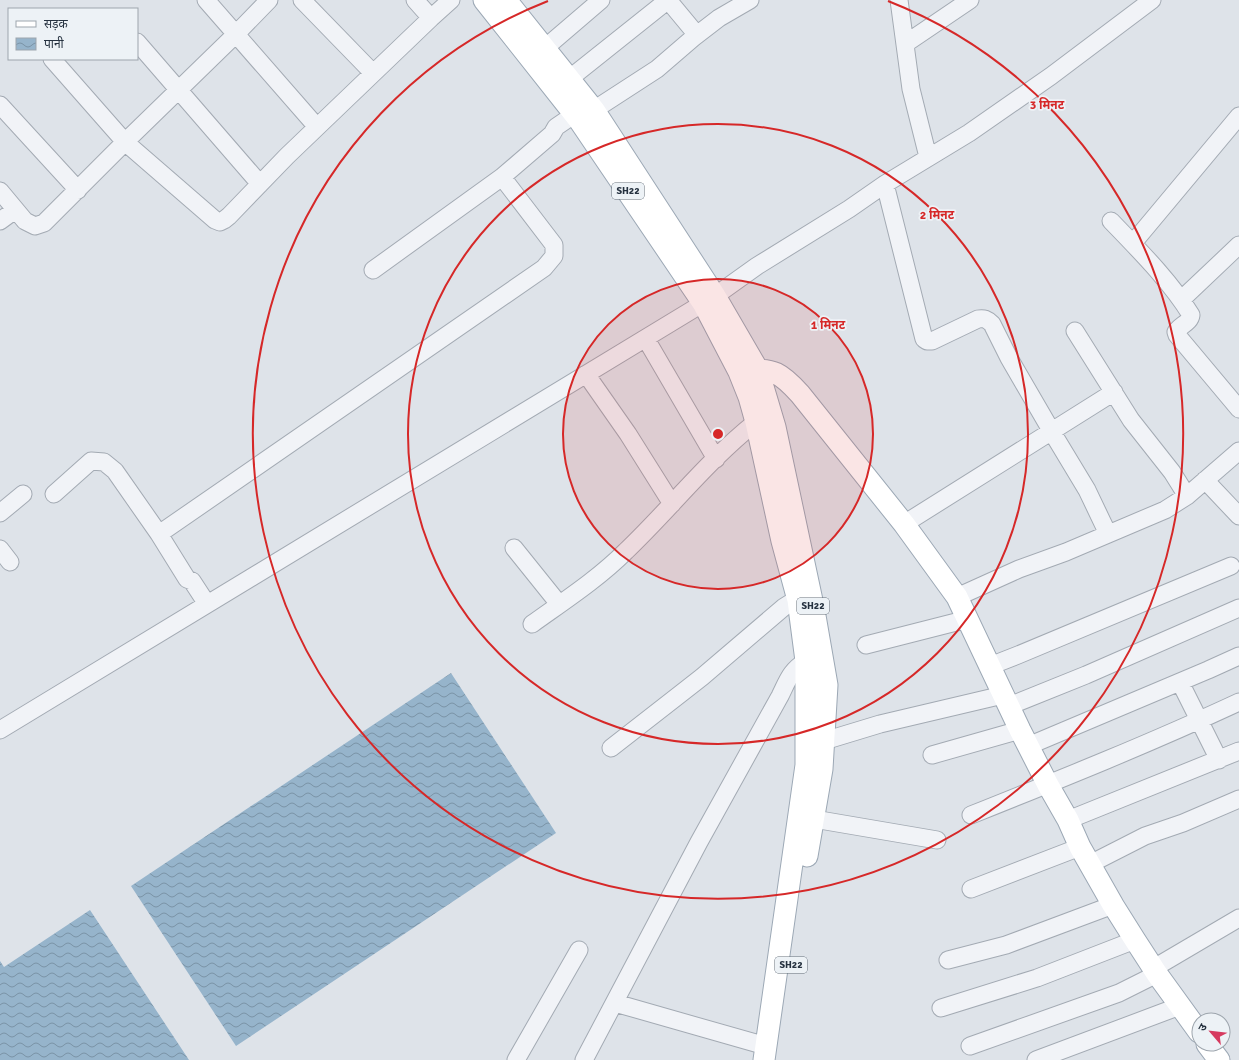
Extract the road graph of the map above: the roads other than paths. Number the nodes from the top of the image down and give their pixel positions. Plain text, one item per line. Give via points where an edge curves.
1 (206, 0) edge
2 (269, 0) edge
3 (302, 0) edge
4 (415, 0) edge
5 (451, 0) edge
6 (484, 0) edge
7 (506, 0) edge
8 (601, 0) edge
9 (668, 0) edge
10 (750, 0) edge
11 (899, 0) edge
12 (970, 0) edge
13 (1152, 0) edge
14 (431, 18) junction
15 (236, 34) junction
16 (697, 35) junction
17 (138, 43) edge
18 (905, 44) junction
19 (545, 48) junction
20 (53, 60) edge
21 (373, 73) junction
22 (569, 79) junction
23 (178, 90) junction
24 (0, 105) edge
25 (583, 115) junction
26 (1239, 116) edge
27 (317, 127) junction
28 (125, 142) junction
29 (928, 157) junction
30 (502, 177) junction
31 (260, 184) junction
32 (885, 184) junction
33 (78, 190) junction
34 (0, 191) edge
35 (15, 210) junction
36 (0, 221) edge
37 (1111, 221) dead end
38 (1133, 243) junction
39 (1239, 245) edge
40 (373, 270) dead end
41 (1182, 299) junction
42 (709, 300) junction
43 (1075, 332) dead end
44 (646, 339) junction
45 (748, 371) junction
46 (586, 374) junction
47 (1114, 392) junction
48 (1239, 409) edge
49 (756, 422) junction
50 (1052, 432) junction
51 (1239, 451) edge
52 (716, 459) junction
53 (1205, 480) junction
54 (23, 494) dead end
55 (54, 494) dead end
56 (1187, 496) junction
57 (672, 504) junction
58 (0, 513) edge
59 (1239, 516) edge
60 (904, 524) junction
61 (158, 534) junction
62 (1108, 534) junction
63 (514, 548) dead end
64 (1231, 566) dead end
65 (957, 597) junction
66 (804, 598) junction
67 (559, 604) junction
68 (203, 606) junction
69 (1239, 608) edge
70 (968, 619) junction
71 (532, 624) dead end
72 (866, 645) dead end
73 (1239, 656) edge
74 (806, 662) junction
75 (990, 666) junction
76 (1180, 682) junction
77 (1006, 700) junction
78 (1239, 702) edge
79 (1200, 720) junction
80 (0, 730) edge
81 (1024, 738) junction
82 (824, 741) junction
83 (611, 748) dead end
84 (1239, 751) edge
85 (932, 755) dead end
86 (1219, 760) junction
87 (1048, 785) junction
88 (1239, 799) edge
89 (970, 815) dead end
90 (814, 819) junction
91 (1068, 820) junction
92 (937, 840) dead end
93 (1085, 856) junction
94 (971, 889) dead end
95 (1113, 905) junction
96 (1239, 918) edge
97 (1135, 940) junction
98 (579, 950) dead end
99 (948, 960) dead end
100 (1156, 971) junction
101 (782, 979) junction
102 (615, 1003) junction
103 (1180, 1006) junction
104 (941, 1008) dead end
105 (1191, 1021) edge
106 (970, 1046) dead end
107 (769, 1055) edge
108 (516, 1060) edge
109 (584, 1060) edge
110 (1036, 1060) edge

1 - 15 street
2 - 15 street
3 - 21 street
4 - 14 street
5 - 14 street
6 - 25 main road, SH22
7 - 19 main road, SH22
8 - 19 street
9 - 16 street
9 - 22 street
10 - 16 street
11 - 18 street
12 - 18 street
13 - 29 street via 1050,76
14 - 21 street
15 - 23 street
15 - 27 street
16 - 25 street via 657,69
17 - 23 street
18 - 29 street via 911,89
19 - 22 main road, SH22
20 - 28 street
21 - 27 street
22 - 25 main road, SH22
23 - 28 street
23 - 31 street
24 - 33 street
25 - 30 street via 560,133 552,134
25 - 42 main road, SH22
26 - 38 street
27 - 31 street
28 - 31 street via 220,222
28 - 33 street
29 - 32 street
30 - 40 street
30 - 61 street via 554,245 554,256 544,268
32 - 42 street
32 - 50 street via 924,338 932,341 978,319 988,320
33 - 35 street via 39,225 35,226 25,221
34 - 35 street
35 - 36 street
37 - 38 street
38 - 41 street
39 - 41 street
41 - 48 street via 1191,317 1179,327 1177,335
42 - 44 street
42 - 45 main road, SH22
43 - 47 street
44 - 46 street
44 - 52 street
45 - 49 main road, SH22 via 749,397
45 - 60 main road via 774,372 786,379
45 - 66 main road, SH22 via 776,427
46 - 57 street
46 - 68 street
47 - 50 street
47 - 56 street via 1131,420 1172,472
49 - 52 street
49 - 66 main road, SH22 via 782,541
50 - 60 street
50 - 62 street via 1087,490
51 - 53 street
52 - 57 street
53 - 56 street
53 - 59 street
54 - 58 street
55 - 61 street via 91,461 104,462 115,471
56 - 62 street via 1165,510
57 - 67 street via 609,567
60 - 65 main road
61 - 68 street via 187,579 186,585
62 - 65 street
63 - 67 street
64 - 75 street
65 - 70 main road
66 - 74 main road, SH22
66 - 82 main road, SH22 via 827,685
66 - 83 street via 784,607 702,678
67 - 71 street
68 - 80 street
69 - 77 street via 1093,672
70 - 72 street
70 - 75 main road
73 - 76 street
74 - 101 main road, SH22 via 806,765
74 - 102 street via 796,667 791,674
75 - 77 main road
76 - 79 street
76 - 81 street
77 - 81 main road
77 - 82 street via 880,724
78 - 79 street
79 - 86 street
79 - 87 street
81 - 85 street
81 - 87 main road
82 - 90 main road, SH22
84 - 86 street
86 - 91 street
87 - 89 street
87 - 91 main road
88 - 93 street via 1183,823
90 - 92 street
90 - 101 main road, SH22
91 - 93 main road
93 - 94 street
93 - 95 main road
95 - 97 main road
95 - 99 street via 1006,945
96 - 100 street
97 - 100 main road
97 - 104 street via 1015,986
98 - 108 street
100 - 103 main road
100 - 106 street via 1114,995
101 - 107 main road, SH22
102 - 107 street
102 - 109 street
103 - 105 main road
103 - 110 street

